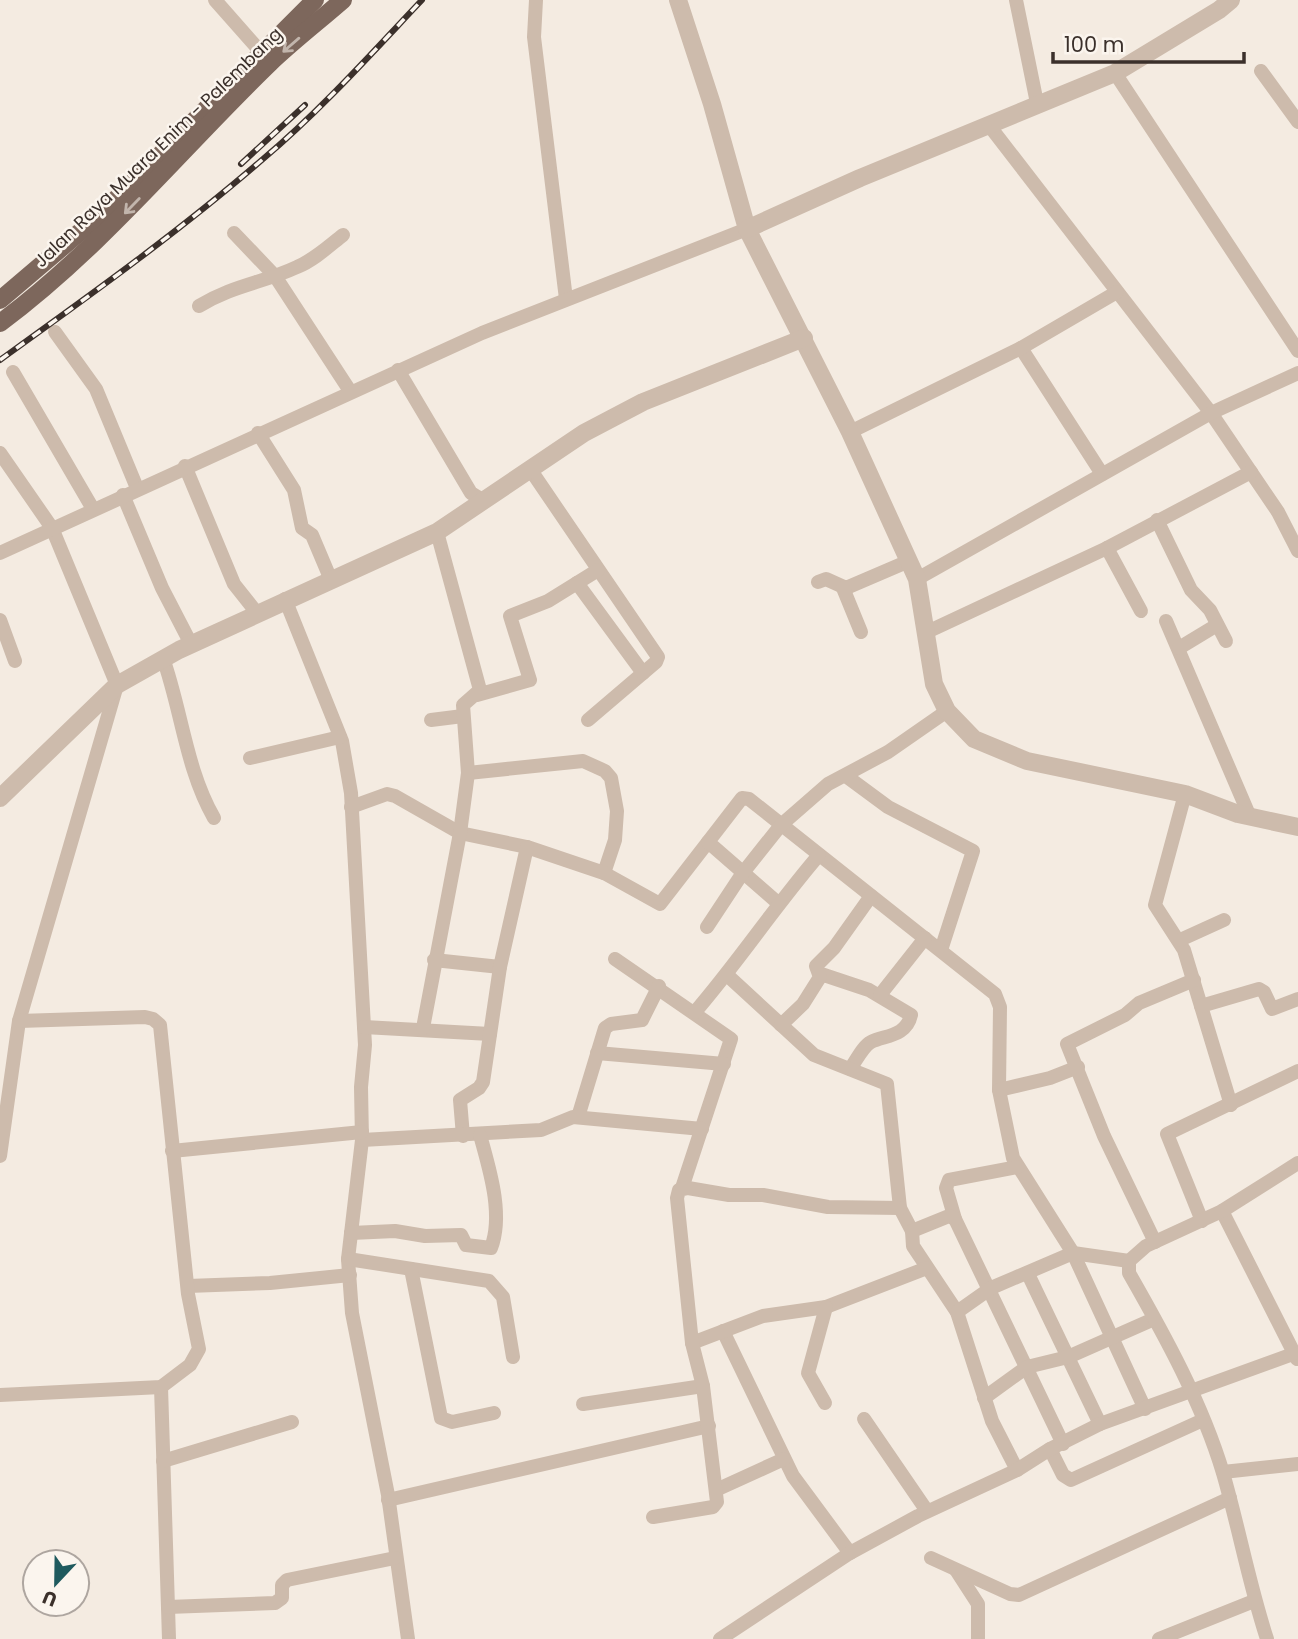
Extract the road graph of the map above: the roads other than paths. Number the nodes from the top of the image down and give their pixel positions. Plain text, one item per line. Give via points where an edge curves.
1 (215, 0) edge
2 (315, 0) edge
3 (343, 0) edge
4 (536, 0) edge
5 (678, 0) edge
6 (1016, 0) edge
7 (1221, 4) edge
8 (266, 57) junction
9 (1261, 71) dead end
10 (1115, 73) junction
11 (1037, 103) junction
12 (1298, 122) edge
13 (988, 124) junction
14 (747, 229) junction
15 (234, 233) dead end
16 (343, 235) dead end
17 (275, 276) junction
18 (21, 282) junction
19 (1117, 292) junction
20 (33, 298) junction
21 (566, 299) junction
22 (0, 300) edge
23 (199, 306) dead end
24 (0, 323) edge
25 (55, 332) dead end
26 (804, 338) junction
27 (1021, 348) junction
28 (1298, 351) edge
29 (398, 370) junction
30 (13, 372) dead end
31 (1298, 373) edge
32 (350, 391) junction
33 (1212, 413) junction
34 (850, 432) junction
35 (258, 433) junction
36 (0, 453) edge
37 (185, 466) junction
38 (530, 469) junction
39 (1251, 472) junction
40 (1102, 474) junction
41 (137, 488) junction
42 (123, 495) junction
43 (484, 500) junction
44 (93, 509) junction
45 (1157, 520) junction
46 (52, 528) junction
47 (437, 532) junction
48 (1107, 548) junction
49 (1298, 551) edge
50 (0, 553) edge
51 (909, 561) junction
52 (598, 570) junction
53 (917, 579) junction
54 (331, 580) junction
55 (818, 582) dead end
56 (577, 583) junction
57 (843, 588) junction
58 (285, 599) junction
59 (1141, 611) dead end
60 (257, 613) junction
61 (0, 620) edge
62 (1166, 621) dead end
63 (1217, 625) junction
64 (861, 632) dead end
65 (927, 632) junction
66 (1226, 641) dead end
67 (191, 644) junction
68 (1179, 648) junction
69 (163, 659) junction
70 (15, 661) dead end
71 (643, 673) junction
72 (117, 685) junction
73 (477, 695) junction
74 (947, 711) junction
75 (463, 716) junction
76 (431, 720) dead end
77 (588, 720) dead end
78 (340, 737) junction
79 (250, 758) dead end
80 (468, 773) junction
81 (846, 776) junction
82 (1185, 794) junction
83 (0, 797) edge
84 (351, 807) junction
85 (1250, 817) junction
86 (214, 818) dead end
87 (781, 825) junction
88 (1298, 827) edge
89 (460, 833) junction
90 (708, 842) junction
91 (527, 847) junction
92 (819, 855) junction
93 (604, 873) junction
94 (742, 874) junction
95 (871, 896) junction
96 (778, 903) junction
97 (1224, 920) dead end
98 (707, 927) dead end
99 (925, 938) junction
100 (1180, 940) junction
101 (941, 950) junction
102 (615, 959) dead end
103 (435, 960) junction
104 (499, 967) junction
105 (821, 974) junction
106 (727, 975) junction
107 (1194, 979) junction
108 (659, 986) junction
109 (880, 995) junction
110 (1298, 999) edge
111 (1201, 1006) junction
112 (695, 1012) junction
113 (19, 1021) junction
114 (781, 1025) junction
115 (365, 1027) junction
116 (423, 1028) junction
117 (490, 1034) junction
118 (597, 1053) junction
119 (724, 1064) junction
120 (1078, 1067) junction
121 (850, 1069) junction
122 (1298, 1071) edge
123 (999, 1090) junction
124 (1231, 1105) junction
125 (578, 1117) junction
126 (2, 1127) edge
127 (702, 1129) junction
128 (480, 1135) junction
129 (362, 1136) junction
130 (463, 1136) junction
131 (172, 1151) junction
132 (0, 1156) edge
133 (1298, 1163) edge
134 (1018, 1167) junction
135 (681, 1188) junction
136 (900, 1208) junction
137 (1222, 1211) junction
138 (955, 1219) junction
139 (1202, 1221) junction
140 (912, 1231) junction
141 (351, 1233) junction
142 (1155, 1242) junction
143 (1073, 1253) junction
144 (348, 1259) junction
145 (1129, 1261) junction
146 (927, 1268) junction
147 (411, 1269) junction
148 (1028, 1274) junction
149 (350, 1275) junction
150 (188, 1286) junction
151 (991, 1288) junction
152 (826, 1307) junction
153 (957, 1312) junction
154 (1154, 1319) junction
155 (723, 1331) junction
156 (1112, 1338) junction
157 (692, 1343) junction
158 (1295, 1356) edge
159 (513, 1357) dead end
160 (1068, 1357) junction
161 (1027, 1367) junction
162 (703, 1386) junction
163 (161, 1387) junction
164 (1190, 1389) junction
165 (0, 1395) edge
166 (984, 1398) junction
167 (825, 1403) dead end
168 (583, 1404) dead end
169 (1145, 1409) junction
170 (494, 1413) dead end
171 (864, 1419) dead end
172 (1203, 1420) junction
173 (292, 1422) dead end
174 (1100, 1424) junction
175 (709, 1426) junction
176 (1057, 1446) junction
177 (784, 1459) junction
178 (163, 1461) junction
179 (1298, 1464) edge
180 (1017, 1470) junction
181 (1223, 1472) junction
182 (716, 1490) junction
183 (1230, 1498) junction
184 (388, 1500) junction
185 (927, 1511) junction
186 (653, 1517) dead end
187 (850, 1553) junction
188 (395, 1558) junction
189 (931, 1558) dead end
190 (956, 1569) junction
191 (1254, 1601) junction
192 (168, 1607) junction
193 (169, 1639) edge
194 (408, 1639) edge
195 (720, 1639) edge
196 (978, 1639) edge
197 (1159, 1639) edge
198 (1268, 1639) edge

1 - 8 street
2 - 8 main road, Jalan Raya Muara Enim - Palembang
3 -> 8 main road, Jalan Raya Muara Enim - Palembang
4 - 21 street via 534,37
5 - 14 street
6 - 11 street
7 - 10 street
8 - 18 main road, Jalan Raya Muara Enim - Palembang via 100,215
8 -> 20 main road, Jalan Raya Muara Enim - Palembang via 110,228
9 - 12 street
10 - 11 street
10 - 28 street
11 - 13 street
13 - 14 street
13 - 19 street
14 - 21 street
14 - 26 street
15 - 17 street
16 - 17 street via 301,265
17 - 23 street via 239,285
17 - 32 street
18 - 20 main road
18 - 22 main road, Jalan Raya Muara Enim - Palembang
19 - 27 street
19 - 33 street
20 - 24 main road, Jalan Raya Muara Enim - Palembang
21 - 29 street
25 - 41 street via 96,389
26 - 34 street
26 - 38 street via 643,402
27 - 34 street
27 - 40 street
29 - 32 street
29 - 43 street via 471,492
30 - 44 street
31 - 33 street
32 - 35 street
33 - 39 street
33 - 40 street
34 - 51 street
35 - 37 street
35 - 54 street via 294,490 302,528 312,535
36 - 46 street
37 - 41 street
37 - 60 street via 234,584
38 - 43 street
38 - 52 street
39 - 45 street
39 - 49 street
40 - 53 street
41 - 42 street
42 - 44 street
42 - 67 street
43 - 47 street
44 - 46 street
45 - 48 street
45 - 63 street via 1192,590
46 - 50 street
46 - 72 street
47 - 54 street
47 - 73 street via 480,687
48 - 59 street
48 - 65 street
51 - 53 street
51 - 57 street
52 - 56 street
52 - 71 street via 657,654 656,662
53 - 65 street
54 - 58 street
55 - 57 street via 830,580
56 - 71 street
56 - 73 street via 510,617 529,681
57 - 64 street
58 - 60 street
58 - 78 street
60 - 67 street
61 - 70 street
62 - 68 street
63 - 66 street
63 - 68 street
65 - 74 street via 934,684
67 - 69 street
68 - 85 street
69 - 72 street
69 - 86 street via 178,702 187,753
71 - 77 street
72 - 83 street
72 - 113 street
73 - 75 street via 464,702
74 - 81 street
74 - 82 street via 974,739 1027,761
75 - 76 street
75 - 80 street
78 - 79 street
78 - 84 street
80 - 89 street
80 - 93 street via 583,761 605,771 611,778 617,811 615,840
81 - 87 street via 816,794
81 - 101 street via 896,812 974,851
82 - 85 street
82 - 100 street via 1155,898 1157,909
84 - 89 street via 387,794
84 - 115 street
85 - 88 street
87 - 90 street via 750,799 742,798
87 - 92 street
87 - 94 street
89 - 91 street
89 - 103 street
90 - 93 street via 660,904
90 - 94 street
91 - 93 street
91 - 104 street
92 - 95 street
92 - 96 street
94 - 96 street
94 - 98 street
95 - 99 street
95 - 105 street via 816,966
96 - 106 street
97 - 100 street
99 - 101 street
99 - 109 street
100 - 107 street
101 - 123 street via 999,1001
102 - 108 street
103 - 104 street
103 - 116 street
104 - 117 street
105 - 109 street
105 - 114 street via 803,1004
106 - 112 street
106 - 114 street
107 - 111 street
107 - 120 street via 1139,1003 1125,1015 1068,1043
108 - 112 street
108 - 118 street via 642,1020 606,1026
109 - 121 street via 905,1009 910,1019 890,1038 870,1042
110 - 111 street via 1272,1009 1259,989
111 - 124 street
112 - 119 street via 731,1039
113 - 126 street
113 - 131 street via 153,1019 162,1034
114 - 121 street via 814,1055
115 - 116 street
115 - 129 street
116 - 117 street
117 - 130 street via 482,1084 460,1100
118 - 119 street
118 - 125 street
119 - 127 street
120 - 123 street via 1050,1079
120 - 142 street via 1104,1136
121 - 136 street via 887,1084
122 - 124 street
123 - 134 street via 1009,1148
124 - 139 street via 1169,1132 1166,1138
125 - 127 street
125 - 128 street via 541,1130
126 - 132 street
127 - 135 street
128 - 130 street
128 - 141 street via 495,1209 491,1248 466,1245 461,1235
129 - 130 street
129 - 131 street
129 - 141 street
131 - 150 street
133 - 137 street
134 - 138 street via 946,1182
134 - 143 street
135 - 136 street via 764,1195 828,1207
135 - 157 street via 677,1198
136 - 140 street
137 - 139 street
137 - 158 street
138 - 140 street via 949,1216
138 - 151 street
139 - 142 street
140 - 146 street via 913,1246
141 - 144 street
142 - 145 street
143 - 145 street
143 - 148 street
143 - 156 street
144 - 147 street
144 - 149 street
145 - 154 street via 1129,1273
146 - 152 street
146 - 153 street
147 - 159 street via 495,1285 503,1297
147 - 170 street via 441,1418 452,1422
148 - 151 street
148 - 160 street
149 - 150 street
149 - 184 street via 352,1313
150 - 163 street via 199,1349 190,1365
151 - 153 street
151 - 161 street
152 - 155 street via 763,1316
152 - 167 street via 808,1373
153 - 166 street
154 - 156 street
154 - 164 street
155 - 157 street
155 - 177 street
156 - 160 street
156 - 169 street
157 - 162 street
158 - 164 street
160 - 161 street
160 - 174 street
161 - 166 street
161 - 176 street
162 - 168 street
162 - 175 street
163 - 165 street
163 - 178 street
164 - 169 street
164 - 172 street
166 - 180 street
169 - 174 street
171 - 185 street
172 - 176 street via 1071,1480 1063,1475
172 - 181 street
173 - 178 street
174 - 176 street
175 - 182 street
175 - 184 street
176 - 180 street
177 - 182 street
177 - 187 street
178 - 192 street
179 - 181 street
180 - 185 street
181 - 183 street
182 - 186 street via 715,1506
183 - 190 street via 1024,1594 1010,1594
183 - 191 street
184 - 188 street
185 - 187 street
187 - 195 street
188 - 192 street via 287,1580 282,1598 275,1604
188 - 194 street
189 - 190 street
190 - 196 street via 978,1604
191 - 197 street
191 - 198 street
192 - 193 street

